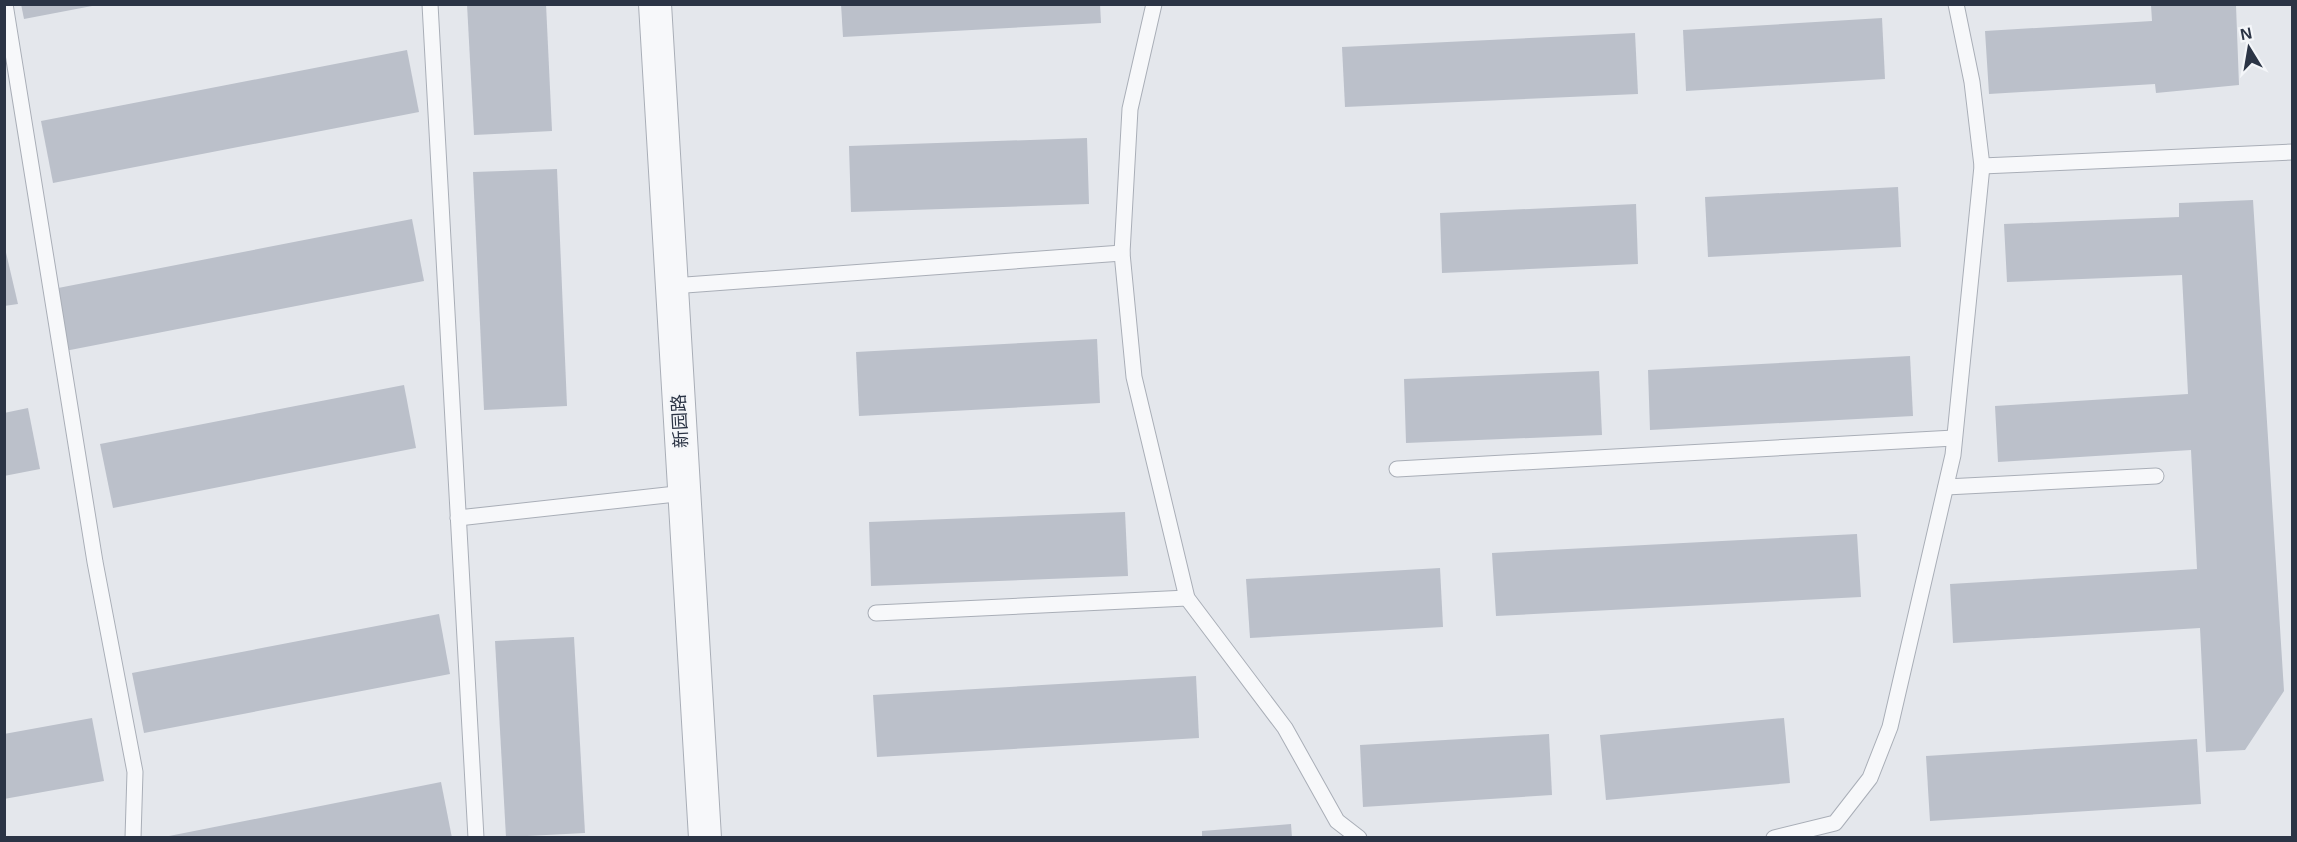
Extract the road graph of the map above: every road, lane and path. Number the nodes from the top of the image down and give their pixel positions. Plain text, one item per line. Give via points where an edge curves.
1 (5, 4) edge
2 (430, 4) edge
3 (655, 4) edge
4 (1154, 4) edge
5 (1956, 4) edge
6 (2292, 152) edge
7 (1982, 166) junction
8 (1122, 253) junction
9 (672, 286) junction
10 (1954, 438) junction
11 (1397, 469) dead end
12 (2156, 476) dead end
13 (1946, 487) junction
14 (684, 493) junction
15 (459, 518) junction
16 (1187, 598) junction
17 (876, 613) dead end
18 (133, 837) edge
19 (476, 837) edge
20 (705, 837) edge
21 (1359, 837) edge
22 (1774, 837) edge

1 - 18 lane via 95,562 135,772
2 - 15 lane
3 - 9 street, 新园路
4 - 8 lane via 1130,109
5 - 7 lane via 1972,82
6 - 7 lane
7 - 10 lane
8 - 9 lane
8 - 16 lane via 1134,377
9 - 14 street, 新园路
10 - 11 lane
10 - 13 lane
12 - 13 lane
13 - 22 lane via 1890,727 1870,778 1835,823
14 - 15 lane
14 - 20 street, 新园路
15 - 19 lane
16 - 17 lane
16 - 21 lane via 1285,728 1337,821

